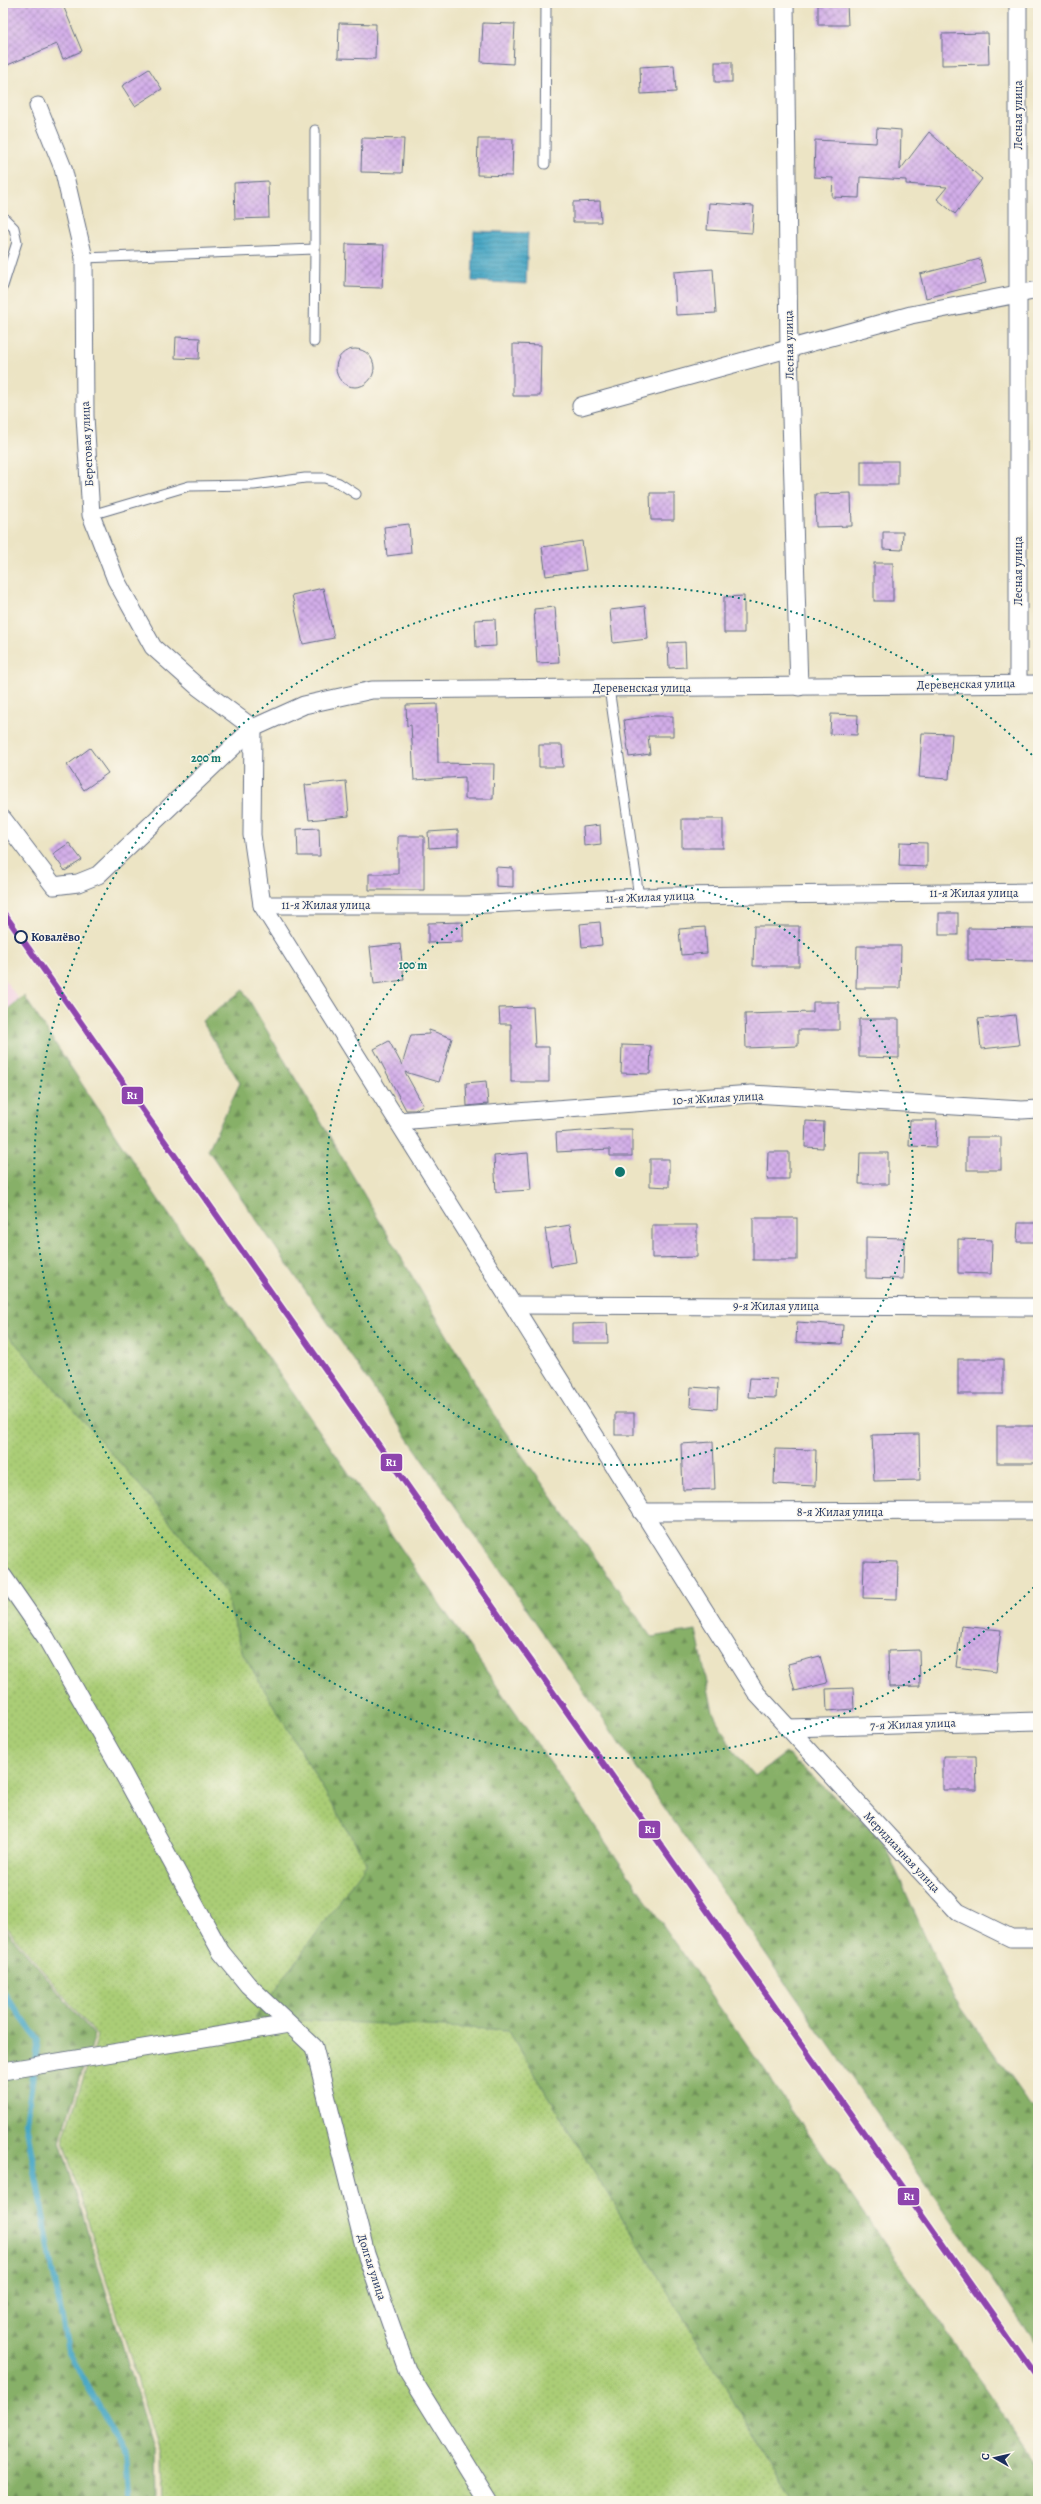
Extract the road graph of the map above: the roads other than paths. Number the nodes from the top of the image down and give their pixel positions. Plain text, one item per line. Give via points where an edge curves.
1 (546, 3) edge
2 (785, 3) edge
3 (1018, 3) edge
4 (38, 106) dead end
5 (316, 130) dead end
6 (545, 164) dead end
7 (3, 217) edge
8 (315, 249) junction
9 (84, 258) junction
10 (3, 286) edge
11 (1038, 290) edge
12 (1018, 295) junction
13 (314, 342) dead end
14 (789, 350) junction
15 (581, 406) dead end
16 (356, 494) dead end
17 (90, 515) junction
18 (1018, 684) junction
19 (1038, 684) edge
20 (799, 687) junction
21 (609, 688) junction
22 (253, 728) junction
23 (3, 819) edge
24 (1038, 892) edge
25 (639, 897) junction
26 (262, 905) junction
27 (1038, 1109) edge
28 (398, 1121) junction
29 (514, 1305) junction
30 (1038, 1307) edge
31 (642, 1512) junction
32 (1038, 1512) edge
33 (3, 1576) edge
34 (1038, 1721) edge
35 (788, 1728) junction
36 (1038, 1938) edge
37 (289, 2024) junction
38 (3, 2071) edge
39 (488, 2501) edge

1 - 6 lane
2 - 14 street, Лесная улица
3 - 12 street, Лесная улица
4 - 9 street, Береговая улица via 63,168
5 - 8 lane
7 - 10 lane via 14,228 17,242
8 - 9 lane
8 - 13 lane
9 - 17 street, Береговая улица via 85,416
11 - 12 street
12 - 14 street via 911,315
12 - 18 street, Лесная улица
14 - 15 street
14 - 20 street, Лесная улица
16 - 17 lane via 325,478 304,478 254,485 189,486
17 - 22 street, Береговая улица via 116,580 153,647 198,687
18 - 19 street, Деревенская улица
18 - 20 street, Деревенская улица
20 - 21 street, Деревенская улица
21 - 22 street, Деревенская улица via 372,690 304,706
21 - 25 lane
22 - 23 street via 98,875 78,883 54,886
22 - 26 street via 252,835
24 - 25 street, 11-я Жилая улица
25 - 26 street, 11-я Жилая улица via 466,905
26 - 28 street, Меридианная улица
27 - 28 street, 10-я Жилая улица via 750,1094
28 - 29 street, Меридианная улица
29 - 30 street, 9-я Жилая улица
29 - 31 street, Меридианная улица
31 - 32 street, 8-я Жилая улица
31 - 35 street, Меридианная улица via 757,1694
33 - 37 street, Долгая улица via 46,1638 221,1952 248,1985
34 - 35 street, 7-я Жилая улица
35 - 36 street, Меридианная улица via 958,1912 1011,1938
37 - 38 street
37 - 39 street, Долгая улица via 314,2047 366,2254 407,2370

